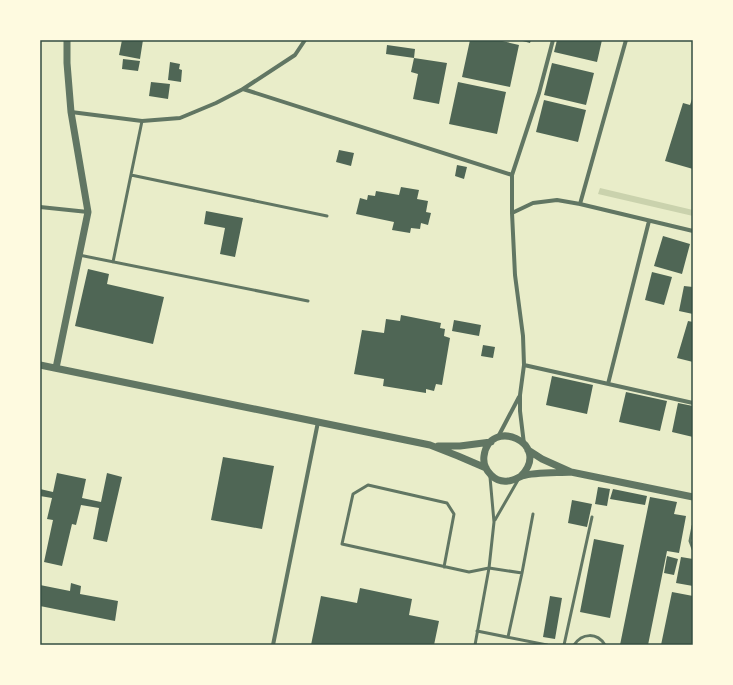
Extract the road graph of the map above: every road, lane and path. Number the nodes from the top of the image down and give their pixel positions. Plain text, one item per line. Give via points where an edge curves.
1 (67, 40) edge
2 (305, 40) edge
3 (553, 40) edge
4 (626, 40) edge
5 (242, 89) junction
6 (71, 112) junction
7 (142, 121) junction
8 (131, 175) junction
9 (512, 175) junction
10 (580, 204) junction
11 (40, 207) edge
12 (88, 212) junction
13 (512, 213) junction
14 (327, 216) dead end
15 (649, 221) junction
16 (693, 231) edge
17 (79, 255) junction
18 (113, 262) junction
19 (308, 301) dead end
20 (40, 365) edge
21 (524, 365) junction
22 (56, 368) junction
23 (608, 384) junction
24 (520, 395) junction
25 (693, 403) edge
26 (318, 421) junction
27 (494, 440) junction
28 (430, 445) junction
29 (526, 447) junction
30 (488, 471) junction
31 (571, 472) junction
32 (520, 477) junction
33 (693, 497) edge
34 (533, 514) dead end
35 (592, 517) dead end
36 (494, 522) junction
37 (693, 526) edge
38 (693, 549) edge
39 (444, 567) junction
40 (489, 568) junction
41 (522, 573) junction
42 (477, 631) junction
43 (508, 637) junction
44 (274, 645) edge
45 (475, 645) edge
46 (547, 645) edge
47 (564, 645) edge
48 (574, 645) edge
49 (604, 645) edge

1 - 6 street
2 - 5 street via 295,55
3 - 9 street
4 - 10 street
5 - 7 street via 180,118
5 - 9 street
6 - 7 street
6 - 12 street
7 - 8 lane
8 - 14 lane
8 - 18 lane
9 - 13 street
10 - 13 street via 556,200 533,204
10 - 15 street
11 - 12 street
12 - 17 street
13 - 21 street
15 - 16 street
15 - 23 street
17 - 18 lane
17 - 22 street
18 - 19 lane
20 - 22 street
21 - 23 street
21 - 24 street
22 - 26 street
23 - 25 street
24 - 27 street via 506,424
24 - 29 street via 521,428
26 - 28 street
26 - 44 street
27 - 28 street via 460,446
27 - 29 street via 512,436
27 - 30 street via 486,447 484,454
28 - 30 street
29 - 31 street via 552,464
29 - 32 street via 530,457 529,464
30 - 32 street via 500,481 513,481
30 - 36 lane
31 - 32 street
31 - 33 street
32 - 36 lane
34 - 41 lane
35 - 47 lane
36 - 40 lane
37 - 38 lane via 690,541
39 - 39 lane via 342,544 353,494 368,485 447,503 454,514
39 - 40 lane via 469,572
40 - 41 lane
40 - 42 lane
41 - 43 lane
42 - 43 lane
42 - 45 lane
43 - 46 lane
48 - 49 lane via 582,637 592,635 598,637

